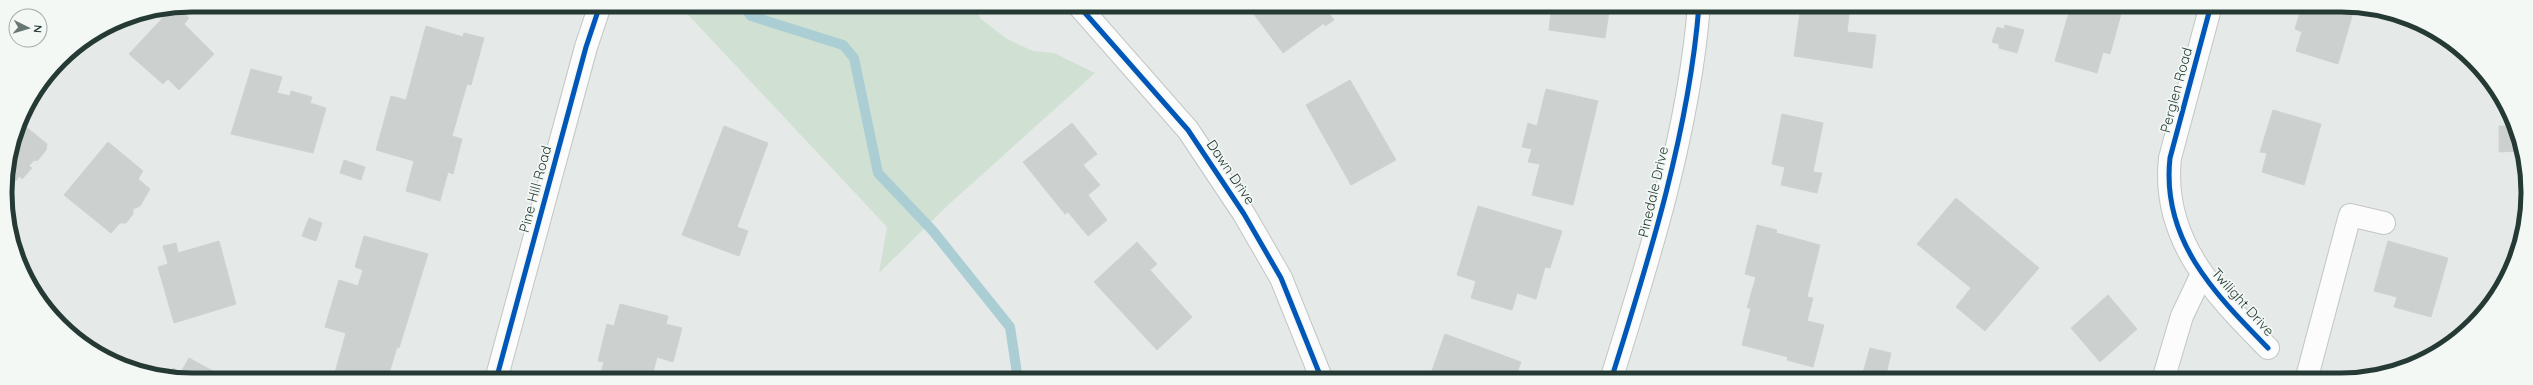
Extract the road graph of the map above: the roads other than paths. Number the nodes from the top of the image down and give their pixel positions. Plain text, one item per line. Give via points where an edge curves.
1 (598, 12) edge
2 (1084, 12) edge
3 (1698, 12) edge
4 (2209, 12) edge
5 (2168, 181) joint
6 (2384, 223) dead end
7 (2202, 274) junction
8 (2268, 348) dead end
9 (498, 373) edge
10 (1319, 373) edge
11 (1613, 373) edge
12 (2165, 373) edge
13 (2304, 373) edge

1 - 9 street, Pine Hill Road
2 - 10 street, Dawn Drive via 1188,130 1244,214 1281,278
3 - 11 street, Pinedale Drive via 1679,131 1653,245
4 - 5 street, Perglen Road via 2170,158
5 - 7 street, Twilight Drive via 2170,203 2176,220 2188,251
6 - 13 street via 2350,215
7 - 8 street, Twilight Drive via 2227,306
7 - 12 street via 2182,316

